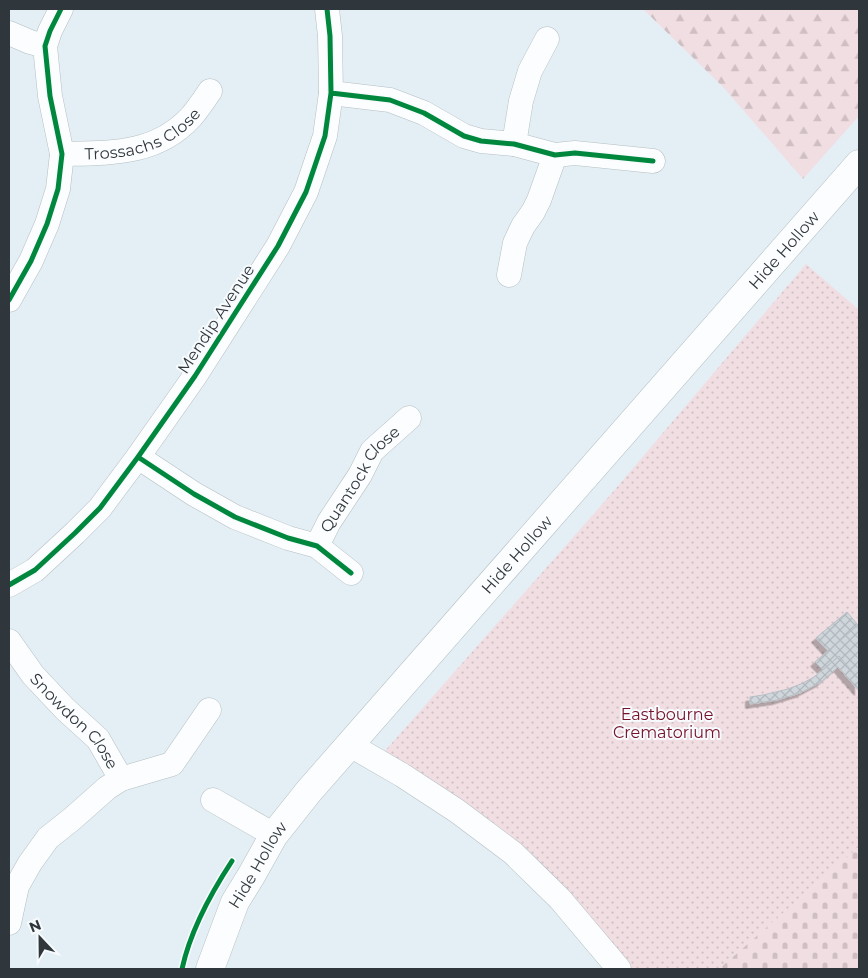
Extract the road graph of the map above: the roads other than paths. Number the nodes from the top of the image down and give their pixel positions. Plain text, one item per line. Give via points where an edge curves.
1 (61, 9) edge
2 (327, 9) edge
3 (9, 33) edge
4 (547, 39) dead end
5 (45, 46) junction
6 (210, 92) dead end
7 (331, 93) junction
8 (514, 144) junction
9 (62, 154) junction
10 (555, 155) junction
11 (653, 161) dead end
12 (859, 164) edge
13 (509, 276) dead end
14 (9, 300) edge
15 (409, 418) dead end
16 (138, 457) junction
17 (317, 546) junction
18 (351, 573) dead end
19 (9, 585) edge
20 (9, 641) edge
21 (209, 710) dead end
22 (350, 744) junction
23 (121, 779) junction
24 (213, 800) dead end
25 (274, 835) junction
26 (17, 867) edge
27 (9, 923) edge
28 (210, 969) edge
29 (618, 969) edge

1 - 5 street, Trossachs Close
2 - 7 street, Mendip Avenue
3 - 5 street
4 - 8 street via 530,71
5 - 9 street, Trossachs Close via 50,96
6 - 9 street, Trossachs Close via 178,129 146,146 118,152
7 - 8 street via 390,100 424,112 464,136
7 - 16 street, Mendip Avenue via 325,136 306,192 278,246 195,376
8 - 10 street
9 - 14 street, Trossachs Close via 58,189 47,224 31,262
10 - 11 street via 575,153
10 - 13 street via 540,200 515,243
12 - 22 main road, Hide Hollow
15 - 17 street, Quantock Close via 372,451
16 - 17 street, Quantock Close via 235,517
16 - 19 street, Mendip Avenue via 88,520 35,570
17 - 18 street, Quantock Close
20 - 23 street, Snowdon Close via 33,675 98,739
21 - 23 street, Snowdon Close via 172,764
22 - 25 main road, Hide Hollow
22 - 29 street via 457,811 513,853 560,899
23 - 26 street, Snowdon Close via 48,838 30,863
24 - 25 street
25 - 28 main road, Hide Hollow via 235,902
26 - 27 street, Snowdon Close via 17,886

